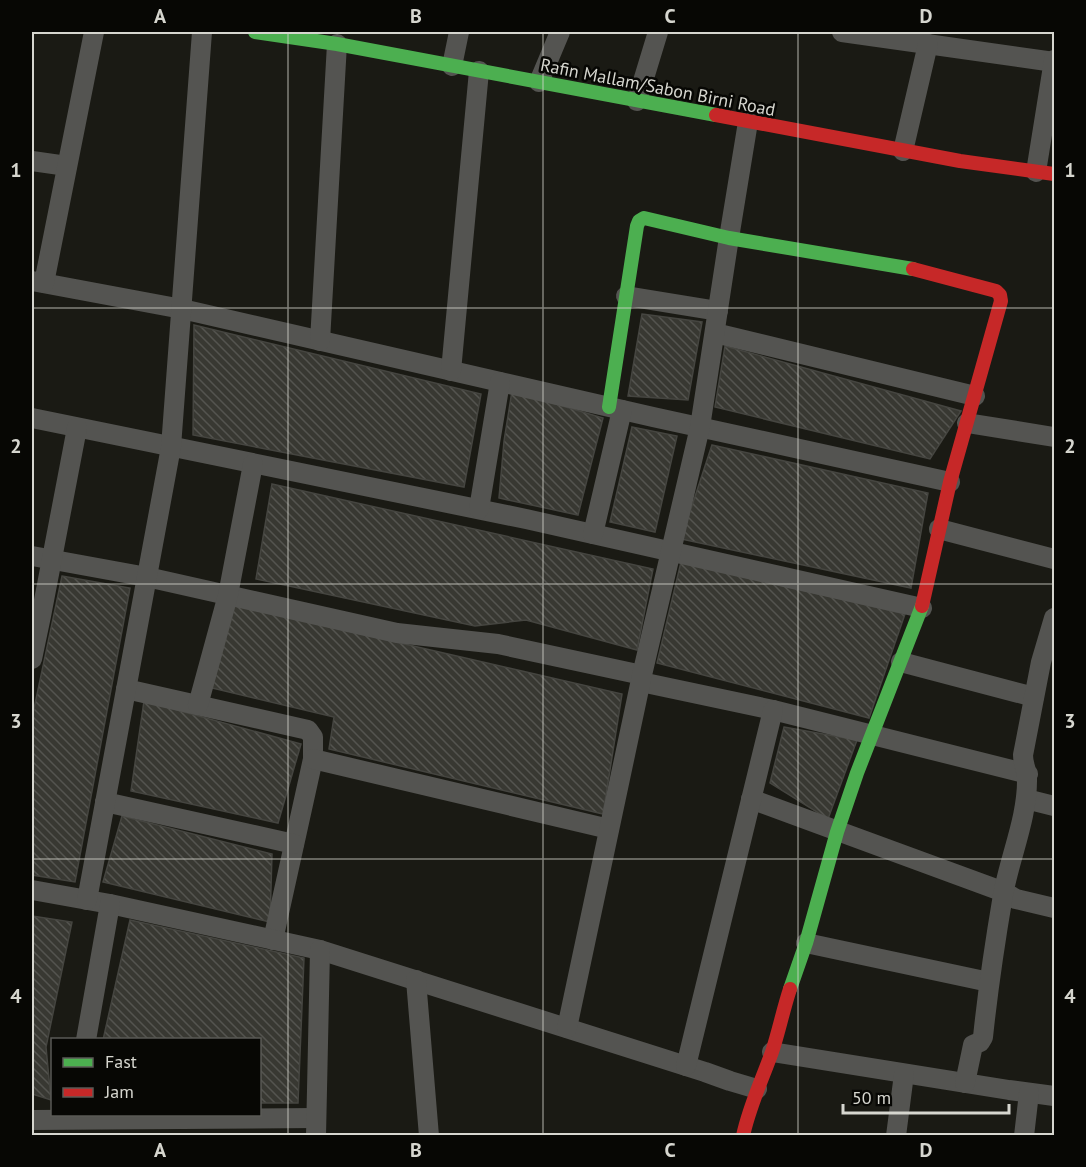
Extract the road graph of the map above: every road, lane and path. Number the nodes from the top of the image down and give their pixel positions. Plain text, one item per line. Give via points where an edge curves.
1 (94, 32) edge
2 (202, 32) edge
3 (255, 32) edge
4 (459, 32) edge
5 (560, 32) edge
6 (658, 32) edge
7 (842, 32) edge
8 (329, 39) edge
9 (928, 44) junction
10 (1054, 61) edge
11 (452, 66) junction
12 (479, 71) junction
13 (539, 82) junction
14 (637, 101) junction
15 (748, 122) junction
16 (903, 151) junction
17 (32, 161) edge
18 (67, 166) junction
19 (1046, 173) edge
20 (729, 238) junction
21 (38, 282) edge
22 (626, 296) junction
23 (182, 309) junction
24 (718, 311) junction
25 (715, 333) junction
26 (320, 341) junction
27 (451, 371) junction
28 (500, 382) junction
29 (975, 396) junction
30 (615, 408) junction
31 (32, 418) edge
32 (967, 423) junction
33 (700, 427) junction
34 (77, 428) junction
35 (1054, 437) edge
36 (171, 447) junction
37 (253, 464) junction
38 (950, 482) junction
39 (479, 509) junction
40 (939, 529) junction
41 (593, 534) junction
42 (670, 552) junction
43 (32, 556) edge
44 (1054, 559) edge
45 (52, 561) junction
46 (147, 577) junction
47 (228, 595) junction
48 (922, 608) junction
49 (1054, 618) edge
50 (32, 659) edge
51 (901, 662) junction
52 (1048, 663) edge
53 (641, 678) junction
54 (126, 689) junction
55 (1034, 697) junction
56 (198, 705) junction
57 (773, 710) junction
58 (873, 735) junction
59 (312, 759) junction
60 (1028, 774) junction
61 (752, 799) junction
62 (1026, 800) junction
63 (105, 802) junction
64 (1054, 806) edge
65 (609, 829) junction
66 (837, 832) junction
67 (294, 844) junction
68 (32, 890) edge
69 (1004, 892) junction
70 (87, 900) junction
71 (110, 904) junction
72 (1054, 908) edge
73 (273, 940) junction
74 (806, 943) junction
75 (320, 950) junction
76 (416, 980) junction
77 (989, 982) junction
78 (567, 1028) junction
79 (86, 1038) edge
80 (772, 1052) junction
81 (686, 1066) junction
82 (904, 1074) junction
83 (965, 1083) junction
84 (757, 1089) junction
85 (1029, 1093) junction
86 (1054, 1096) edge
87 (32, 1120) edge
88 (71, 1123) edge
89 (316, 1127) edge
90 (429, 1136) edge
91 (743, 1136) edge
92 (896, 1136) edge
93 (1024, 1136) edge

1 - 18 street
2 - 23 street
3 - 8 street, Rafin Mallam/Sabon Birni Road
4 - 11 street
5 - 13 street
6 - 14 street
7 - 9 street
8 - 11 street, Rafin Mallam/Sabon Birni Road
8 - 26 street
9 - 10 street
9 - 16 street
10 - 19 street
11 - 12 street, Rafin Mallam/Sabon Birni Road
12 - 13 street, Rafin Mallam/Sabon Birni Road
12 - 27 street
13 - 14 street, Rafin Mallam/Sabon Birni Road
14 - 15 street, Rafin Mallam/Sabon Birni Road
15 - 16 street, Rafin Mallam/Sabon Birni Road
15 - 20 street
16 - 19 street, Rafin Mallam/Sabon Birni Road
17 - 18 street
18 - 21 street
20 - 22 street via 639,221
20 - 24 street
20 - 29 street via 914,269 996,291 1001,301
21 - 23 street
22 - 24 street
22 - 30 street
23 - 26 street
23 - 36 street
24 - 25 street
25 - 29 street
25 - 33 street
26 - 27 street
27 - 28 street
28 - 30 street
28 - 39 street
29 - 32 street
30 - 33 street
30 - 41 street
31 - 34 street
32 - 35 street
32 - 38 street
33 - 38 street
33 - 42 street
34 - 36 street
34 - 45 street
36 - 37 street
36 - 46 street
37 - 39 street
37 - 47 street
38 - 40 street
39 - 41 street
40 - 44 street
40 - 48 street
41 - 42 street
42 - 48 street
42 - 53 street
43 - 45 street
45 - 46 street
45 - 50 street
46 - 47 street
46 - 54 street
47 - 53 street via 397,633 498,644
47 - 56 street
48 - 51 street
49 - 52 street
51 - 55 street
51 - 58 street
52 - 55 street
53 - 57 street via 697,695
53 - 65 street
54 - 56 street
54 - 63 street
55 - 60 street via 1023,755
56 - 59 street via 308,730 313,737
57 - 58 street
57 - 61 street
58 - 60 street
58 - 66 street
59 - 65 street
59 - 67 street
60 - 62 street
61 - 66 street
61 - 81 street
62 - 64 street
62 - 69 street
63 - 67 street
63 - 70 street
65 - 78 street
66 - 69 street
66 - 74 street
67 - 73 street
68 - 70 street
69 - 72 street
69 - 77 street
70 - 71 street
71 - 73 street
71 - 79 street
73 - 75 street
74 - 77 street
74 - 80 street
75 - 76 street
75 - 89 street
76 - 78 street
76 - 90 street
77 - 83 street via 983,1037 973,1045
78 - 81 street
80 - 82 street
80 - 84 street
81 - 84 street
82 - 83 street
82 - 92 street
83 - 85 street
84 - 91 street
85 - 86 street
85 - 93 street
87 - 88 street
88 - 89 street

